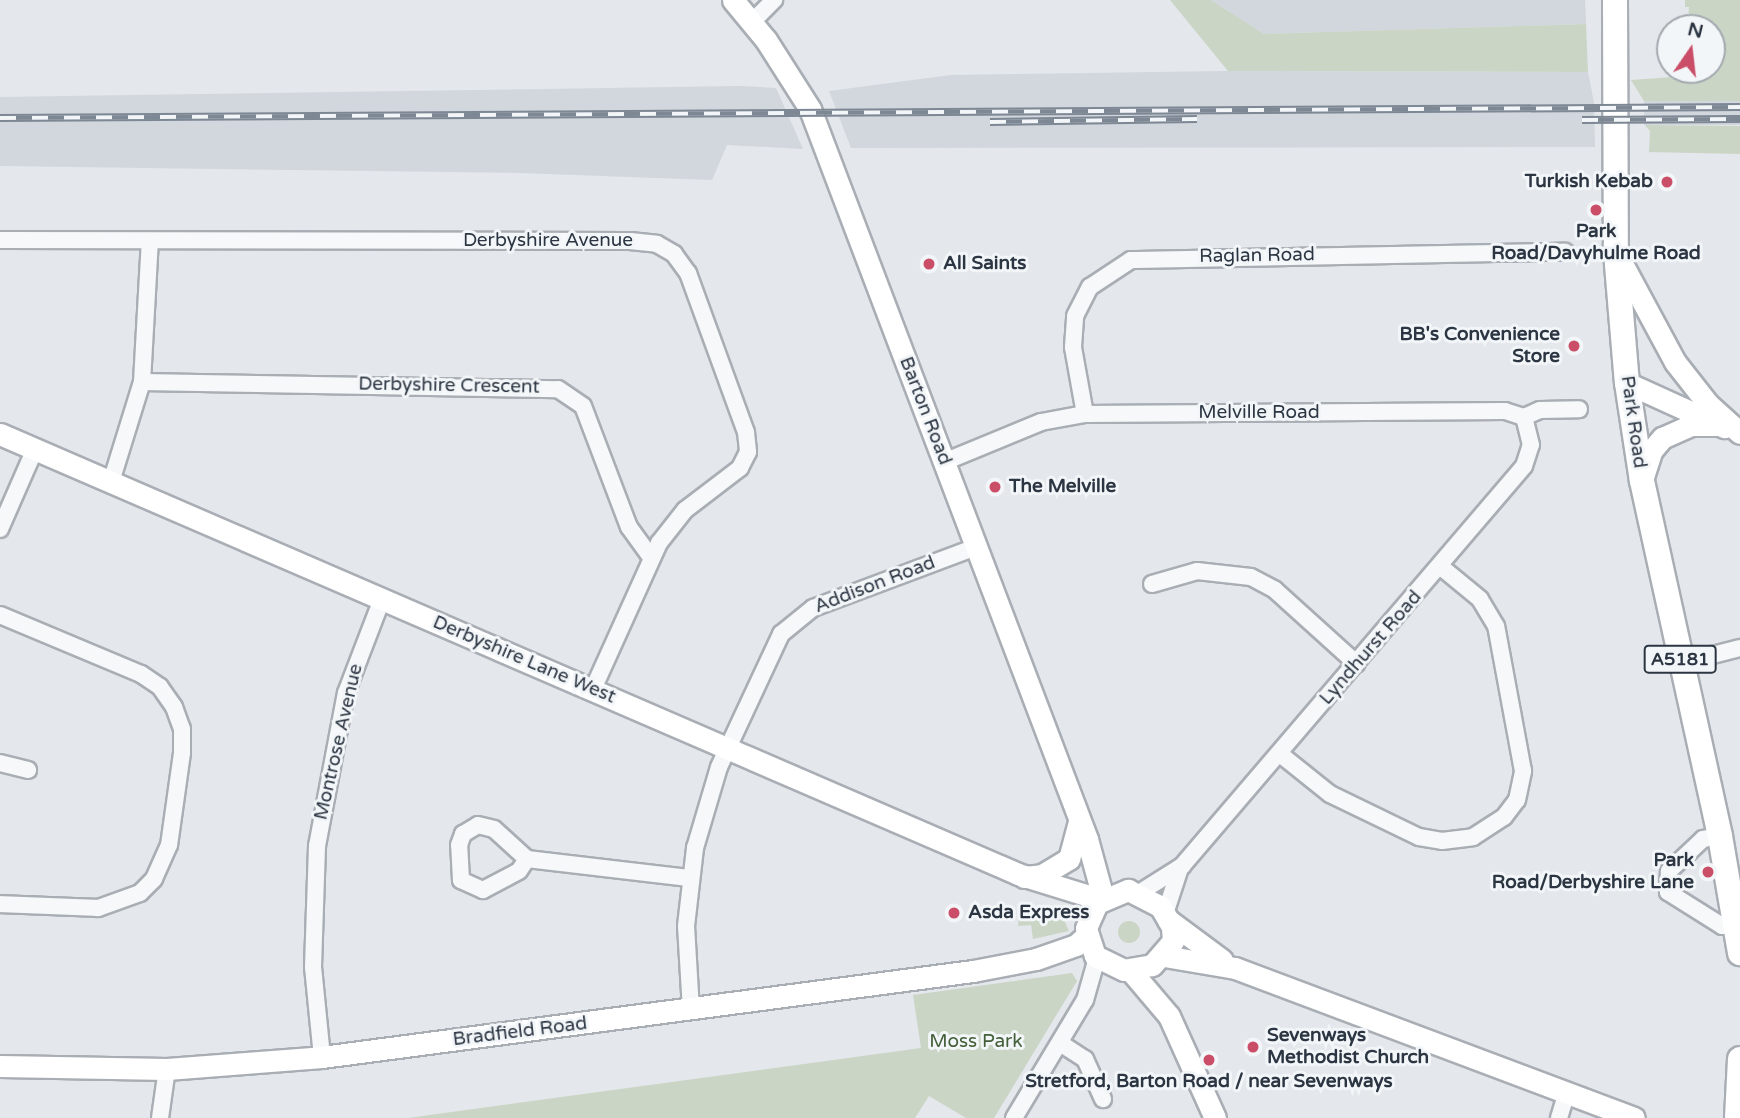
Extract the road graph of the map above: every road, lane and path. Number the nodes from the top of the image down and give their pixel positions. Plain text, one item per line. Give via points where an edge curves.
1 (733, 0) edge
2 (774, 0) edge
3 (1615, 0) edge
4 (751, 23) junction
5 (0, 240) edge
6 (150, 241) junction
7 (1565, 252) dead end
8 (1616, 253) junction
9 (142, 382) junction
10 (1627, 383) junction
11 (1579, 409) dead end
12 (1085, 414) junction
13 (1524, 417) junction
14 (1718, 425) junction
15 (0, 434) edge
16 (1740, 434) edge
17 (35, 449) junction
18 (944, 462) junction
19 (1642, 481) junction
20 (111, 482) junction
21 (0, 528) edge
22 (976, 547) junction
23 (651, 557) junction
24 (1441, 567) junction
25 (1152, 584) dead end
26 (382, 599) junction
27 (0, 615) edge
28 (1740, 648) edge
29 (1681, 663) junction
30 (1357, 664) junction
31 (593, 689) junction
32 (727, 749) junction
33 (1280, 754) junction
34 (0, 763) edge
35 (28, 770) dead end
36 (1083, 830) junction
37 (1720, 836) junction
38 (527, 859) junction
39 (1182, 866) junction
40 (1024, 877) junction
41 (689, 878) junction
42 (1048, 887) junction
43 (1133, 892) junction
44 (1102, 899) junction
45 (0, 904) edge
46 (1166, 917) junction
47 (1087, 931) junction
48 (1739, 937) edge
49 (1740, 953) edge
50 (1096, 957) junction
51 (1161, 958) junction
52 (1036, 959) junction
53 (1235, 968) junction
54 (1124, 970) junction
55 (1085, 1000) junction
56 (691, 1010) junction
57 (1169, 1016) junction
58 (1060, 1043) junction
59 (322, 1057) junction
60 (1740, 1059) edge
61 (0, 1066) edge
62 (167, 1069) junction
63 (1566, 1095) junction
64 (1103, 1099) dead end
65 (160, 1118) edge
66 (1014, 1118) edge
67 (1215, 1118) edge
68 (1559, 1118) edge
69 (1634, 1118) edge
70 (1737, 1118) edge

1 - 4 street, Barton Road
2 - 4 street
3 - 8 main road, Park Road / A5181
4 - 18 street, Barton Road via 810,109
5 - 6 street, Derbyshire Avenue
6 - 9 street
6 - 23 street, Derbyshire Avenue via 631,241 666,248 688,273 749,446 740,468 685,510
7 - 12 street, Raglan Road via 1131,260 1090,287 1076,316 1073,347
8 - 10 main road, Park Road / A5181
8 - 16 street via 1663,345 1690,383
9 - 20 street
9 - 23 street, Derbyshire Crescent via 538,387 570,393 587,415 629,527
10 - 14 street
10 - 19 main road, Park Road / A5181
11 - 13 street, Melville Road via 1540,410
12 - 13 street, Melville Road via 1505,411
12 - 18 street, Melville Road via 1041,422
13 - 24 street, Lyndhurst Road via 1531,445 1524,466
14 - 16 street
14 - 19 street via 1691,425 1662,438 1652,450
15 - 17 street, Derbyshire Lane West
17 - 20 street, Derbyshire Lane West
17 - 21 street
18 - 22 street, Barton Road
19 - 29 main road, Park Road / A5181
20 - 26 street, Derbyshire Lane West
22 - 32 street, Addison Road via 813,608 791,622 774,646
22 - 36 street, Barton Road
23 - 31 street, Derbyshire Avenue
24 - 30 street, Lyndhurst Road
24 - 33 street via 1480,599 1496,626 1523,771 1517,800 1504,817 1473,837 1442,841 1419,836 1340,800
25 - 30 street via 1197,571 1251,577 1275,590
26 - 31 street, Derbyshire Lane West
26 - 59 street, Montrose Avenue via 346,693 317,846 313,967
27 - 45 street via 141,674 160,687 182,729 169,845 155,879 140,893 98,908
28 - 29 street
29 - 37 main road, Park Road / A5181
30 - 33 street, Lyndhurst Road
31 - 32 street, Derbyshire Lane West
32 - 40 street, Derbyshire Lane West
32 - 41 street, Addison Road via 706,805
33 - 39 street, Lyndhurst Road
34 - 35 street
36 - 40 street via 1065,863 1042,875
36 - 43 street, Barton Road
36 - 44 street, Barton Road
37 - 48 main road, Park Road / A5181
37 - 48 street via 1700,841 1669,871 1668,892
38 - 38 street via 519,871 490,889 475,889 461,880 459,845 470,828 486,826 519,848
38 - 41 street
39 - 43 street, Lyndhurst Road
39 - 46 street, Lyndhurst Road
40 - 42 street, Derbyshire Lane West
41 - 56 street, Addison Road via 686,954
42 - 44 street, Derbyshire Lane West
42 - 47 street, Derbyshire Lane West via 1078,911
43 - 44 street
43 - 46 street
44 - 47 street via 1090,913
46 - 51 street via 1173,941
46 - 53 street via 1184,936
47 - 50 street
47 - 52 street, Bradfield Road via 1076,944
48 - 49 main road, Park Road / A5181
50 - 52 street, Bradfield Road
50 - 54 street
50 - 55 street
51 - 53 street
51 - 54 street
51 - 57 street
52 - 56 street, Bradfield Road
53 - 63 street
54 - 55 street
54 - 57 street
55 - 58 street
56 - 59 street, Bradfield Road
57 - 67 street
58 - 64 street via 1085,1059
58 - 66 street
59 - 62 street, Bradfield Road
60 - 70 main road
61 - 62 street, Bradfield Road
62 - 65 street
63 - 68 street
63 - 69 street

